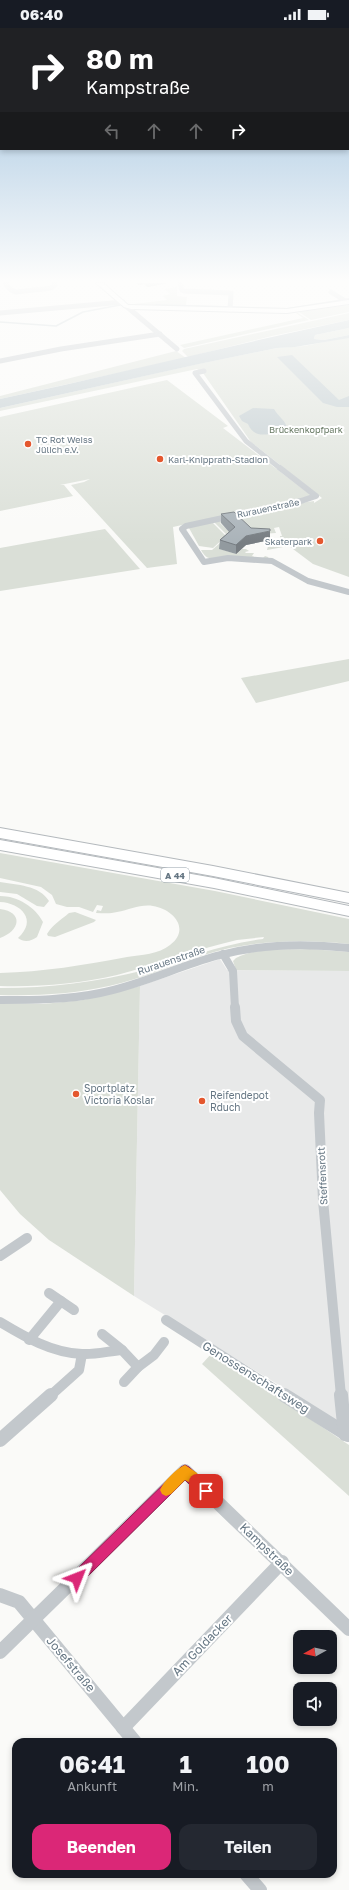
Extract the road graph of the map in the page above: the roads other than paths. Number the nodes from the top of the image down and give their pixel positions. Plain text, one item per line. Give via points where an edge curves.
1 (204, 371) dead end
2 (349, 592) edge
3 (0, 833) edge
4 (0, 846) edge
5 (349, 898) edge
6 (349, 911) edge
7 (349, 948) edge
8 (223, 954) junction
9 (0, 1000) edge
10 (26, 1238) dead end
11 (0, 1256) edge
12 (49, 1293) dead end
13 (61, 1301) junction
14 (74, 1310) dead end
15 (166, 1320) dead end
16 (0, 1322) edge
17 (102, 1334) dead end
18 (29, 1340) junction
19 (164, 1342) dead end
20 (122, 1350) junction
21 (82, 1354) junction
22 (138, 1367) junction
23 (124, 1382) dead end
24 (347, 1435) edge
25 (0, 1440) edge
26 (282, 1562) junction
27 (0, 1595) edge
28 (34, 1620) junction
29 (349, 1629) edge
30 (0, 1652) edge
31 (123, 1728) junction
32 (132, 1738) edge
33 (250, 1878) edge
34 (260, 1890) edge

1 - 2 street, Rurauenstraße via 195,373 246,441 316,496 301,502 186,526 182,529 194,548 204,562 228,558 272,561 308,581
3 - 5 highway, A 44 via 213,870
4 - 6 highway, A 44 via 214,883
7 - 8 street, Rurauenstraße via 302,945
8 - 9 street, Rurauenstraße via 101,993 36,1000
8 - 24 street, Steffensrott via 233,971 236,1021 243,1036 320,1100 323,1200
10 - 11 street
12 - 13 street
13 - 14 street
13 - 18 street
15 - 24 street, Genossenschaftsweg
16 - 18 street
17 - 20 street
18 - 21 street
19 - 22 street via 154,1355
20 - 21 street
20 - 22 street
21 - 25 street via 79,1370
22 - 23 street
26 - 28 street, Kampstraße via 185,1471
26 - 29 street, Kampstraße
26 - 31 street, Am Goldacker
27 - 28 street, Josefstraße via 19,1602
28 - 30 street
28 - 31 street, Josefstraße
31 - 32 street, Josefstraße
33 - 34 street

